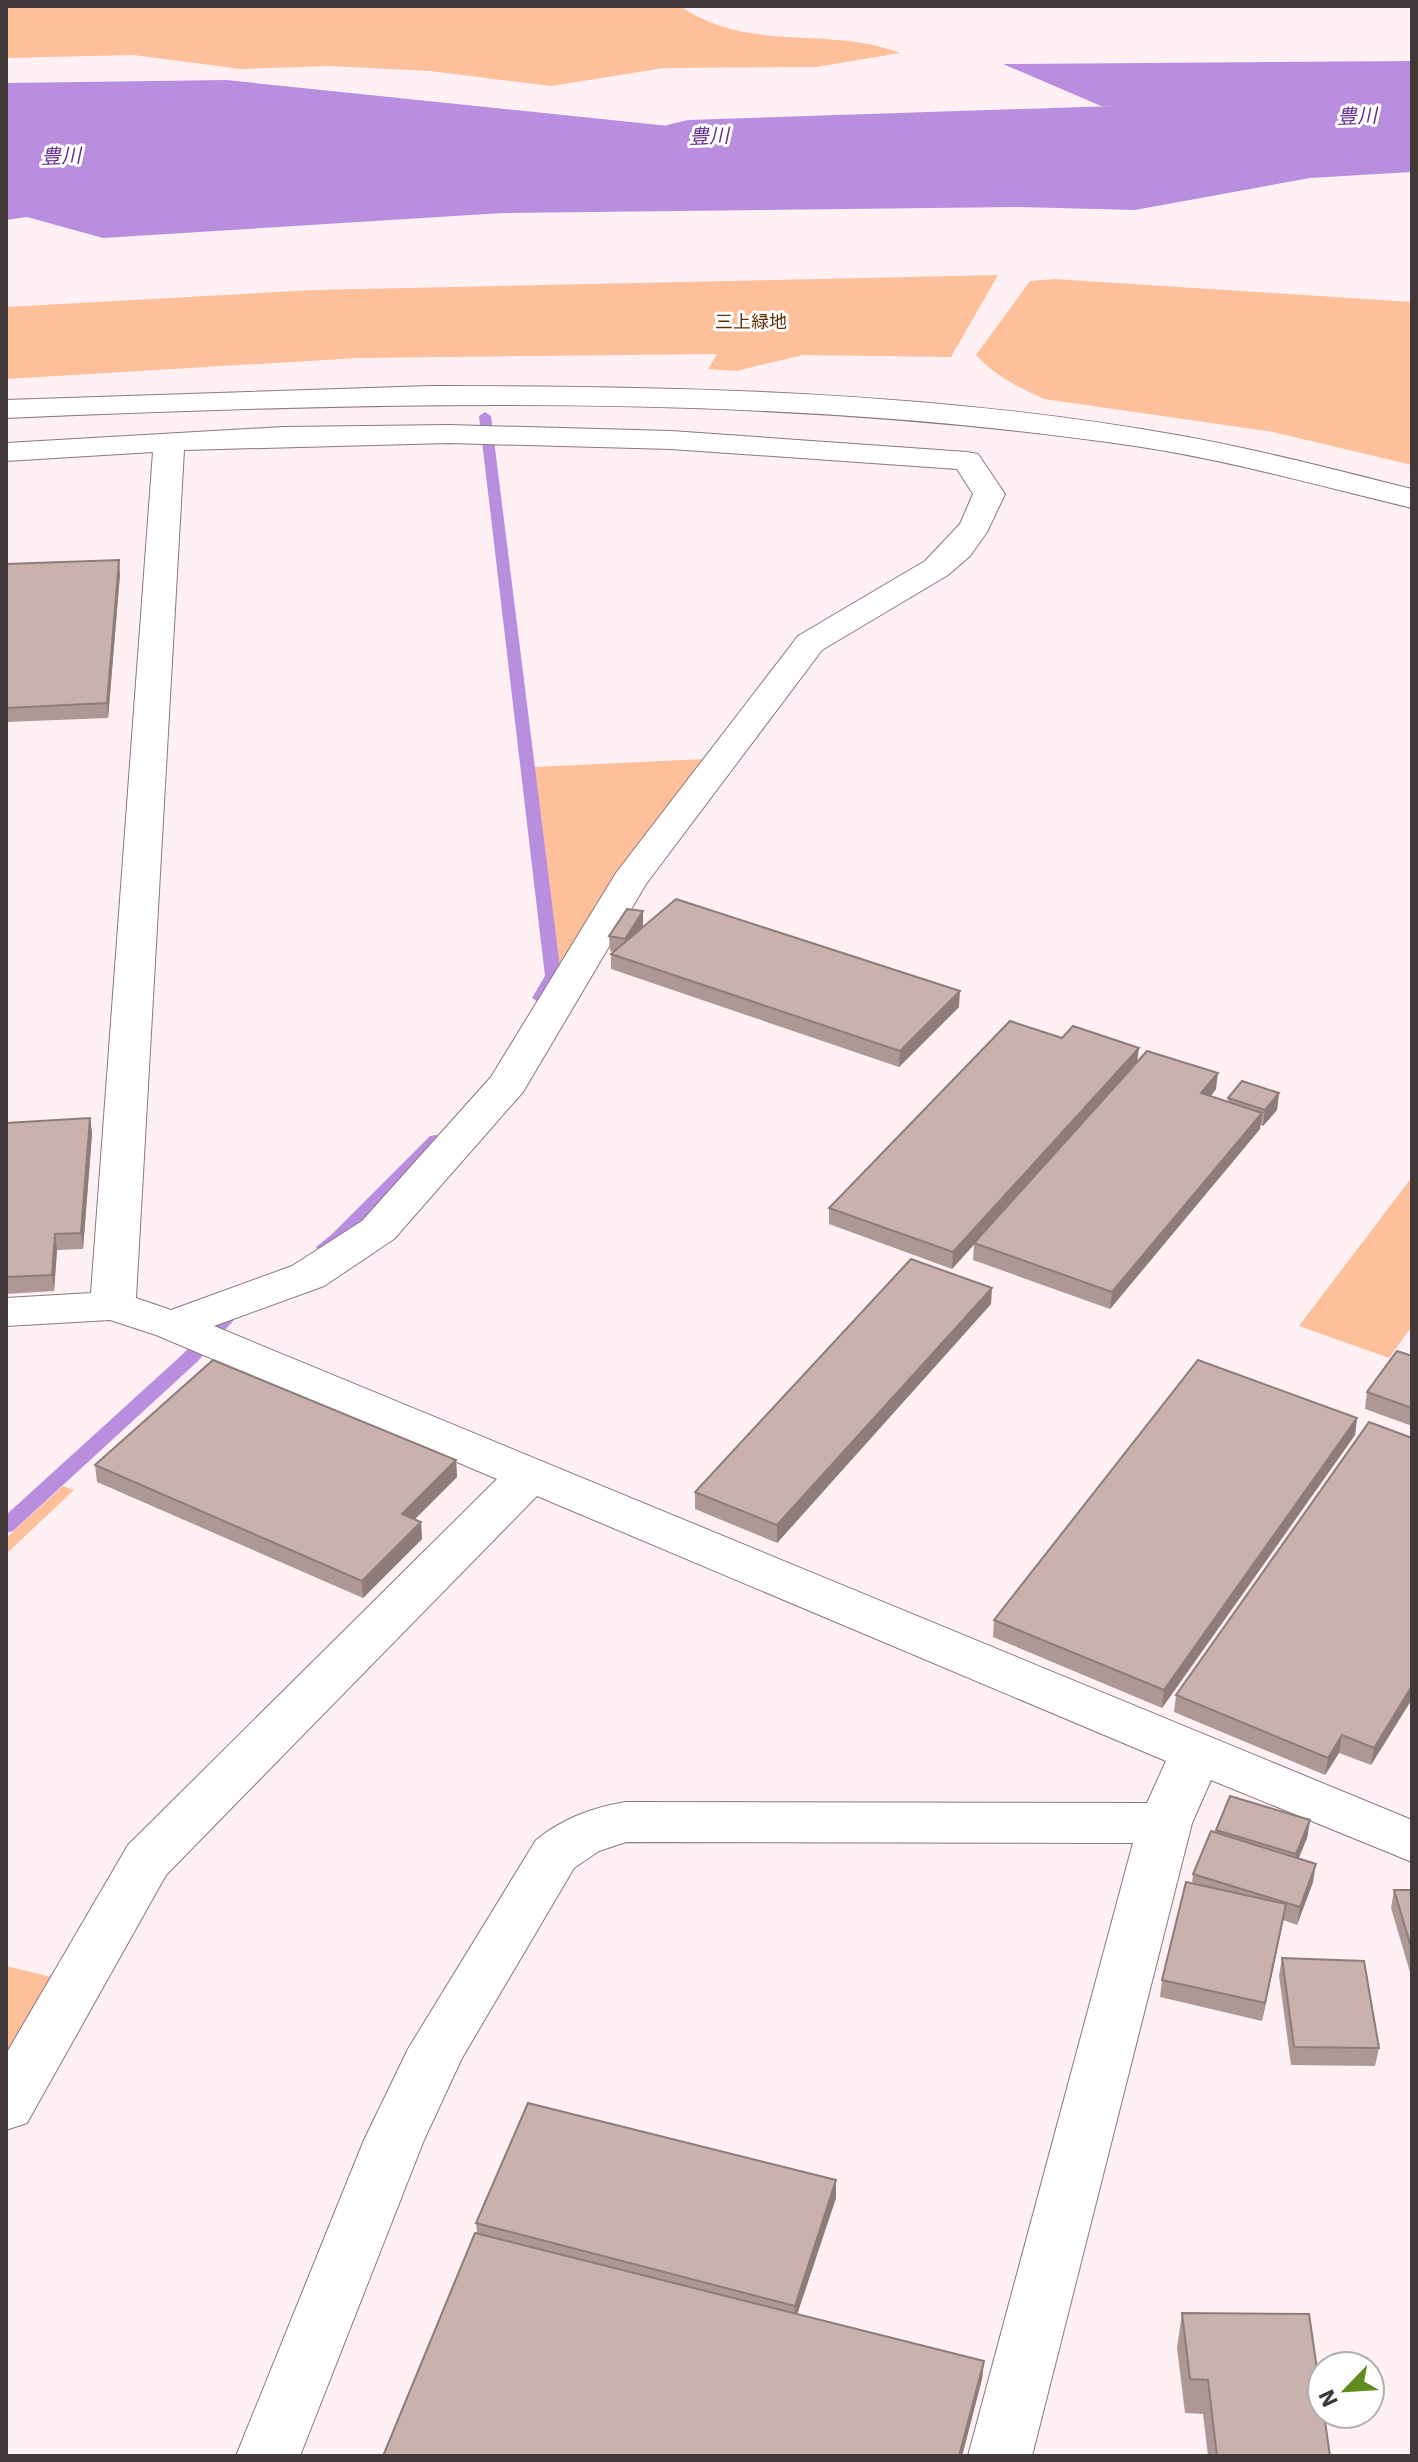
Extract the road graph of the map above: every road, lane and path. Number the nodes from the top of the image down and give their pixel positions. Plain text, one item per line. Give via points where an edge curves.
1 (6, 409) edge
2 (169, 443) junction
3 (6, 452) edge
4 (1412, 499) edge
5 (113, 1306) junction
6 (6, 1312) edge
7 (172, 1325) junction
8 (530, 1474) junction
9 (1197, 1752) junction
10 (1165, 1823) junction
11 (1412, 1842) edge
12 (6, 2106) edge
13 (268, 2456) edge
14 (1000, 2456) edge

1 - 4 street via 337,394 647,397 937,412 1139,437
2 - 3 street
2 - 5 street
2 - 7 street via 373,434 786,444 967,461 989,494 982,519 946,560 904,592 836,622 810,643 629,881 508,1083 378,1230 308,1276
5 - 6 street
5 - 7 street
7 - 8 street
8 - 9 street
8 - 12 street via 147,1860
9 - 10 street
9 - 11 street
10 - 13 street via 626,1822 585,1832 569,1843 555,1854 437,2049 394,2140
10 - 14 street

